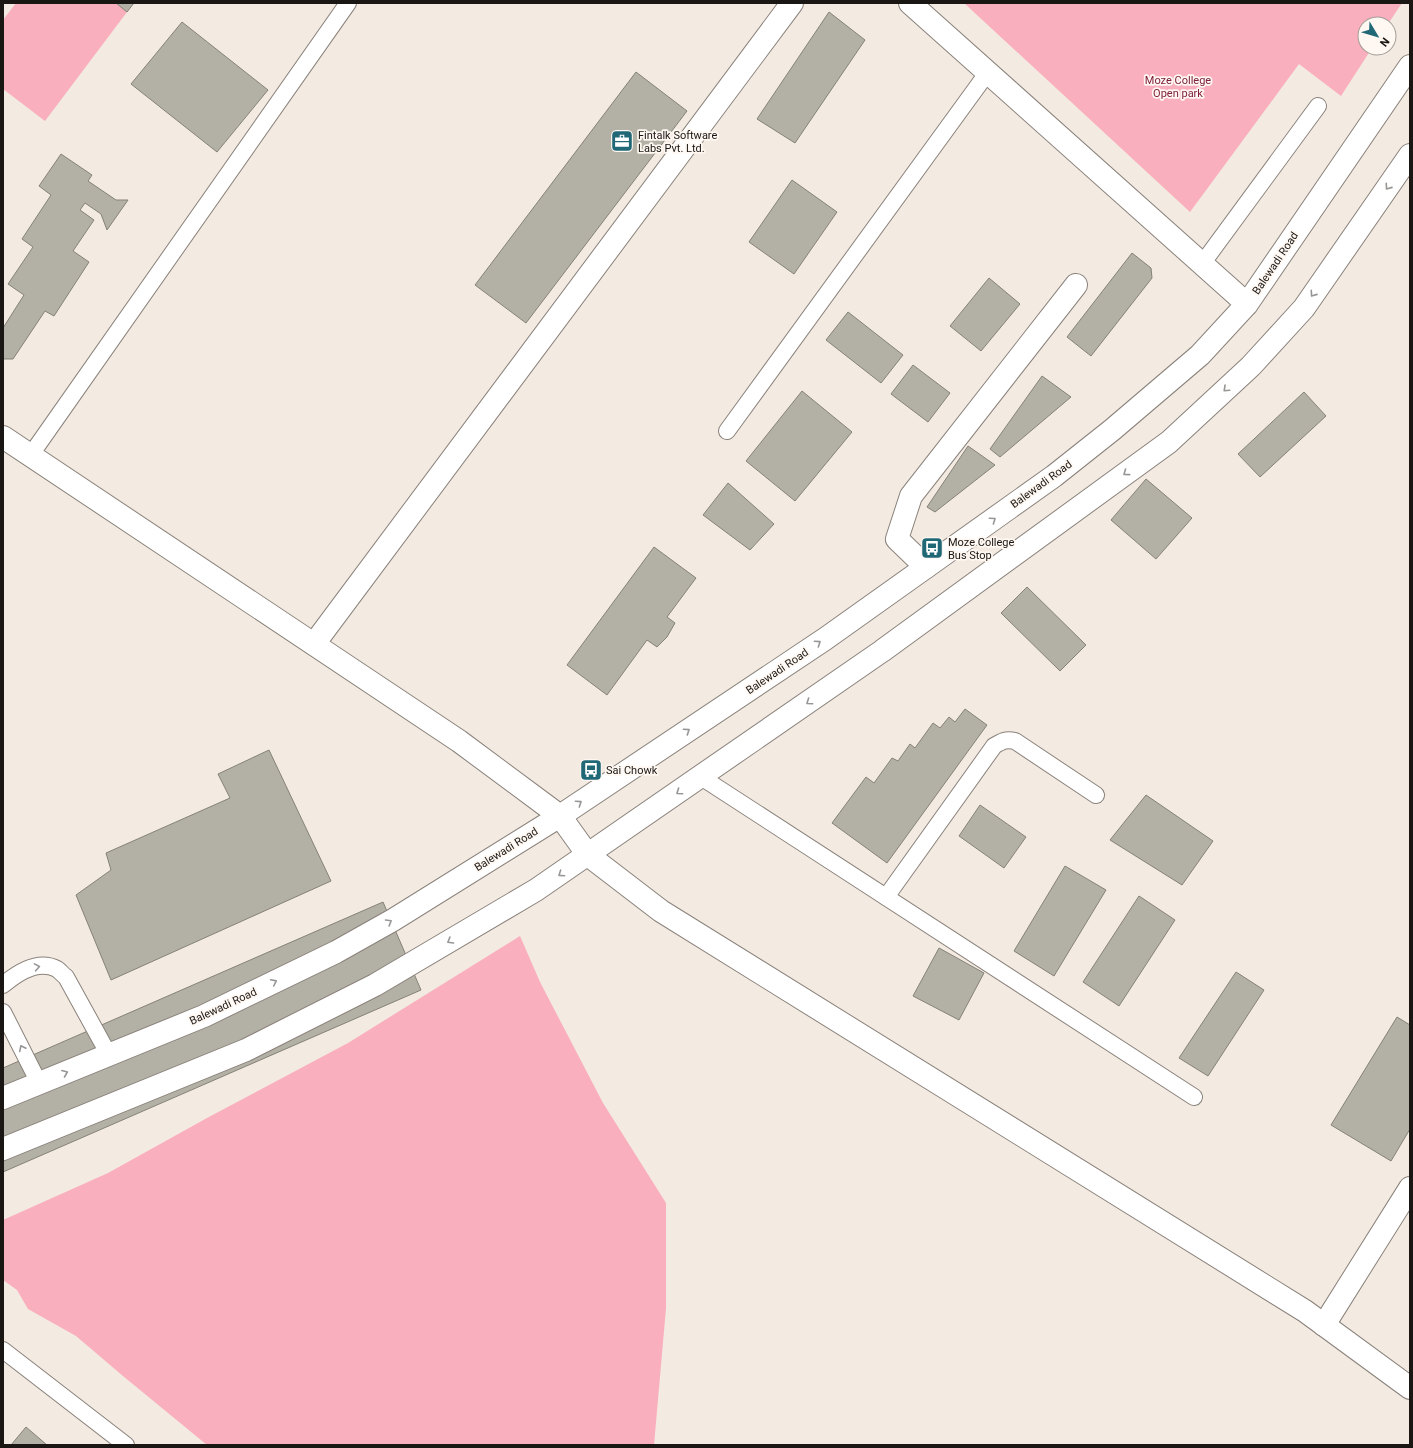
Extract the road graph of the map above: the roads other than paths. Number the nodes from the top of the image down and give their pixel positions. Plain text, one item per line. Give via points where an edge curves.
1 (348, 3) edge
2 (792, 3) edge
3 (910, 3) edge
4 (1410, 66) edge
5 (988, 72) junction
6 (1318, 106) dead end
7 (1408, 163) edge
8 (1202, 264) junction
9 (1076, 285) dead end
10 (1247, 304) junction
11 (727, 431) dead end
12 (3, 437) edge
13 (30, 456) junction
14 (926, 567) junction
15 (314, 644) junction
16 (700, 777) junction
17 (1096, 795) dead end
18 (560, 816) junction
19 (588, 855) junction
20 (886, 897) junction
21 (3, 985) edge
22 (3, 1012) edge
23 (109, 1055) junction
24 (39, 1083) junction
25 (1194, 1097) dead end
26 (3, 1098) edge
27 (3, 1149) edge
28 (1410, 1188) edge
29 (1324, 1325) junction
30 (3, 1350) edge
31 (1410, 1388) edge
32 (126, 1445) edge

1 - 13 lane
2 - 15 main road
3 - 5 main road
4 - 10 main road, Balewadi Road
5 - 8 main road
5 - 11 lane
6 - 8 lane
7 -> 16 main road via 1304,308 1251,366 1169,442 882,651
8 - 10 main road
9 - 14 main road via 911,496 897,539
14 -> 10 main road, Balewadi Road via 1054,476 1112,430 1200,355
12 - 13 main road
13 - 15 main road
18 -> 14 main road, Balewadi Road via 825,639
15 - 18 main road via 459,741
16 -> 19 main road
16 - 20 lane
17 - 20 lane via 1015,741 1008,739 1000,742 994,746
18 - 19 main road
23 -> 18 main road, Balewadi Road via 204,1016 364,937
19 -> 27 main road via 536,890 375,984 246,1050
19 - 29 main road via 661,911
20 - 25 lane
21 -> 23 lane via 14,976 33,967 46,966 57,969 66,977
24 -> 22 lane
24 -> 23 main road, Balewadi Road
24 - 26 main road, Balewadi Road
28 - 29 main road
29 - 31 main road
30 - 32 lane

